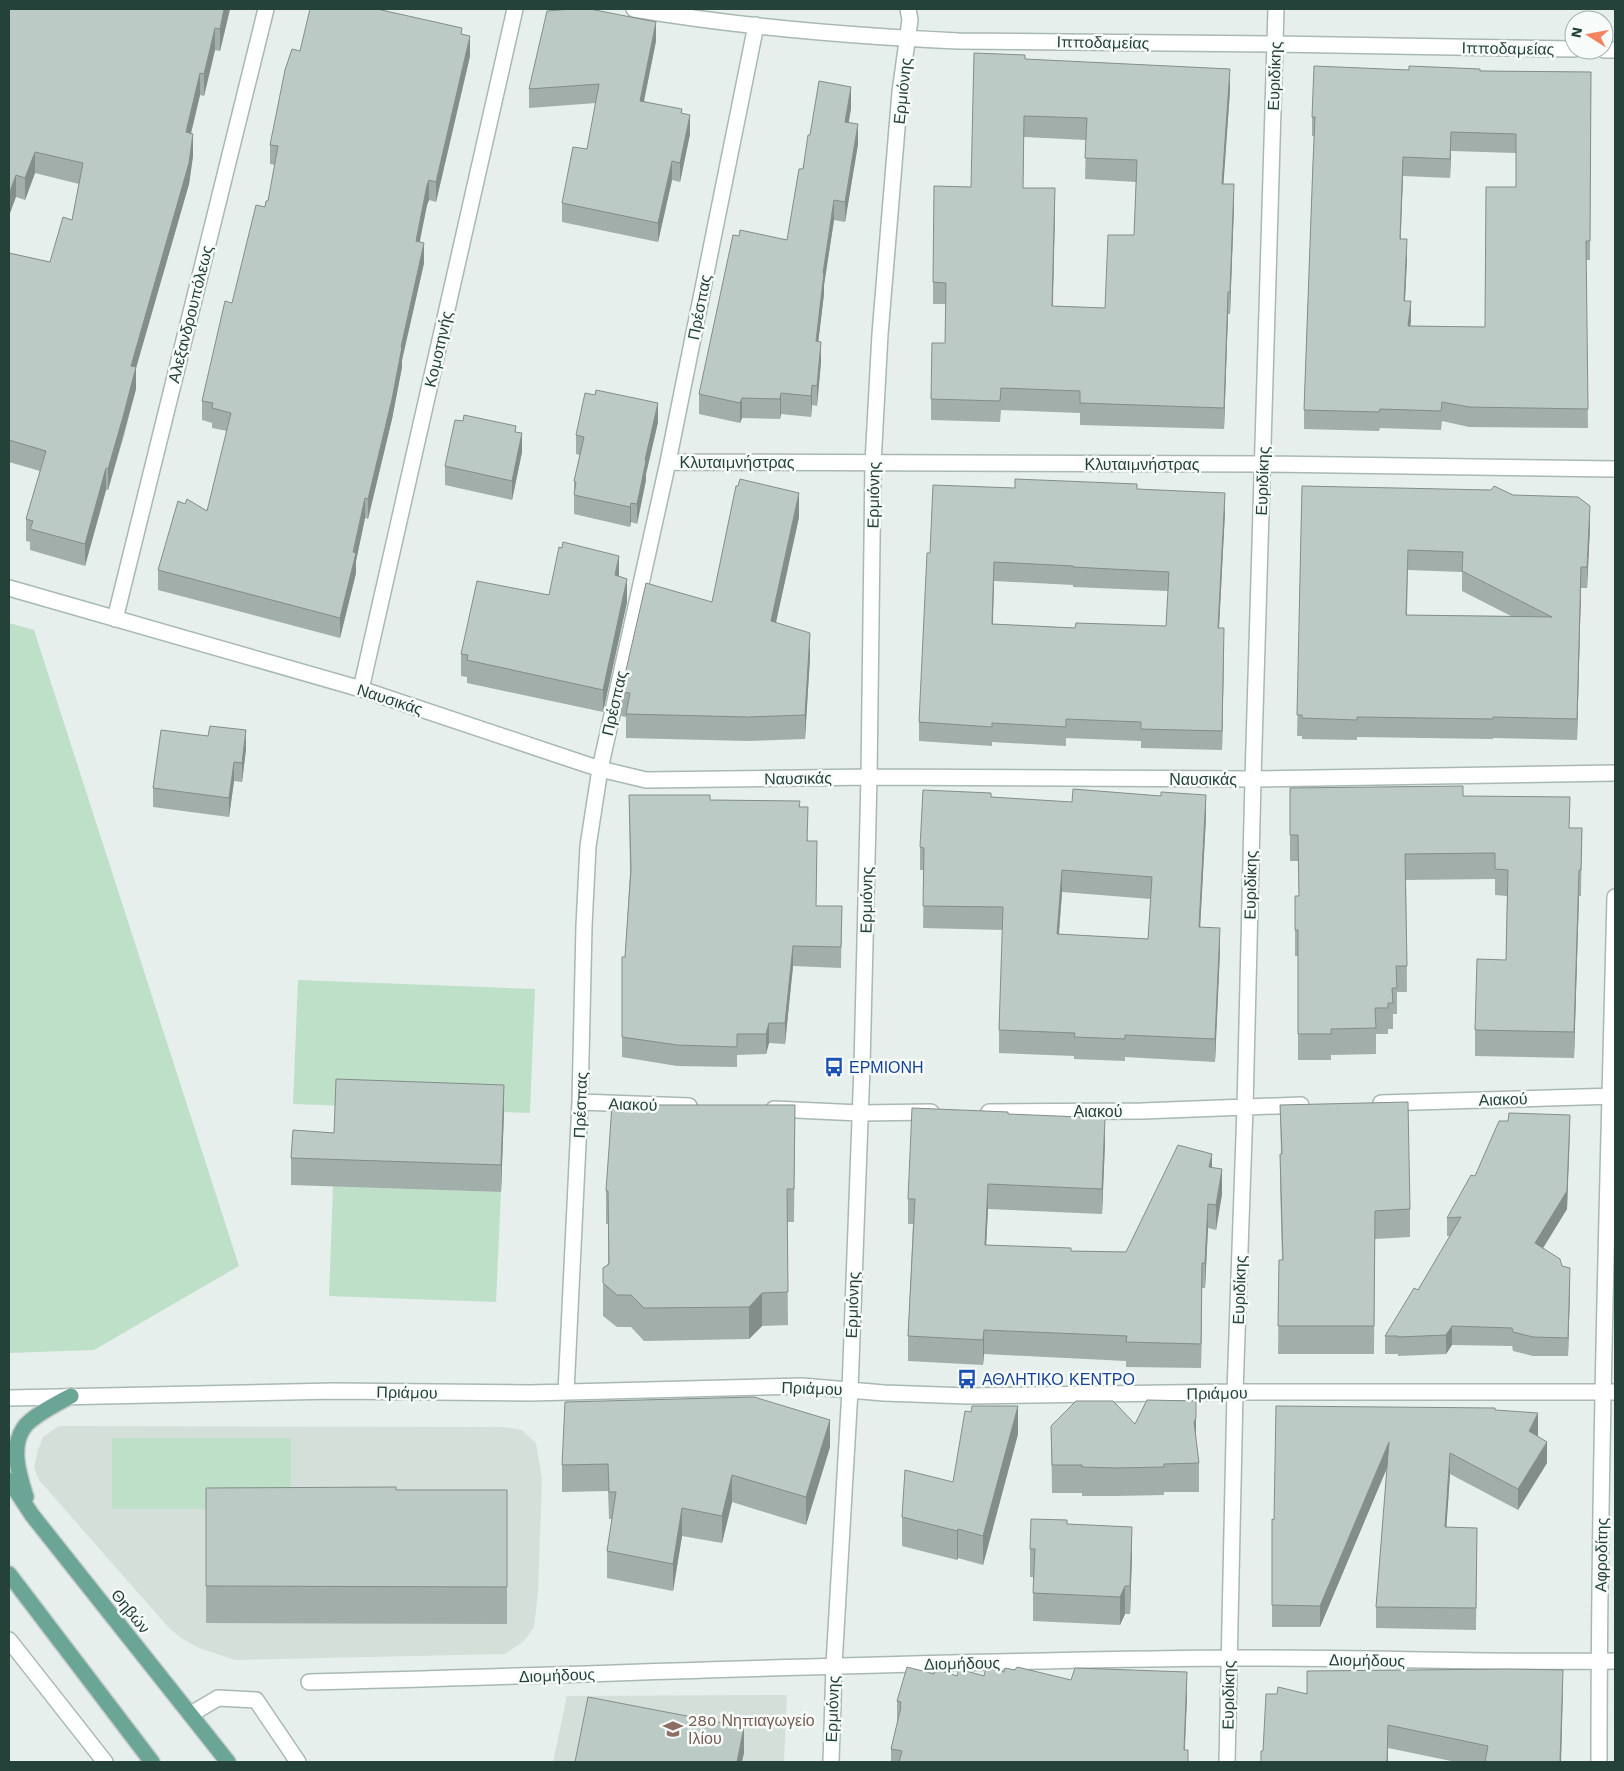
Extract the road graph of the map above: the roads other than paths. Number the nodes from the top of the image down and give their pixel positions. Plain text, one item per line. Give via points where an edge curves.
1 (266, 9) edge
2 (515, 9) edge
3 (634, 9) edge
4 (1276, 9) edge
5 (911, 13) edge
6 (756, 25) junction
7 (908, 39) junction
8 (1275, 44) junction
9 (1564, 49) edge
10 (668, 462) junction
11 (873, 463) junction
12 (1263, 464) junction
13 (1615, 469) edge
14 (9, 588) edge
15 (115, 619) junction
16 (362, 689) junction
17 (600, 768) junction
18 (1615, 774) edge
19 (870, 777) junction
20 (1253, 779) junction
21 (1615, 897) edge
22 (1613, 1096) edge
23 (580, 1102) junction
24 (1363, 1103) edge
25 (1314, 1105) edge
26 (706, 1107) edge
27 (1245, 1107) junction
28 (764, 1109) edge
29 (948, 1112) edge
30 (977, 1112) edge
31 (860, 1113) junction
32 (850, 1390) junction
33 (566, 1392) junction
34 (1235, 1392) junction
35 (1609, 1392) edge
36 (71, 1396) junction
37 (9, 1398) edge
38 (9, 1480) edge
39 (32, 1515) junction
40 (9, 1574) edge
41 (9, 1640) edge
42 (1229, 1658) junction
43 (1599, 1662) junction
44 (1615, 1662) edge
45 (834, 1665) junction
46 (309, 1682) dead end
47 (191, 1714) junction
48 (105, 1762) edge
49 (152, 1762) edge
50 (228, 1762) edge
51 (298, 1762) edge
52 (831, 1762) edge
53 (1227, 1762) edge
54 (1599, 1762) edge

1 - 15 street, Αλεξανδρουπόλεως
2 - 16 street, Κομοτηνής
3 - 6 street, Ιπποδαμείας
4 - 8 street, Ευριδίκης
5 - 7 street, Ερμιόνης
6 - 7 street, Ιπποδαμείας
6 - 10 street, Πρέσπας
7 - 8 street, Ιπποδαμείας
7 - 11 street, Ερμιόνης via 900,92 880,334
8 - 9 street, Ιπποδαμείας
8 - 12 street, Ευριδίκης
10 - 11 street, Κλυταιμνήστρας
10 - 17 street, Πρέσπας
11 - 12 street, Κλυταιμνήστρας
11 - 19 street, Ερμιόνης
12 - 13 street, Κλυταιμνήστρας
12 - 20 street, Ευριδίκης
14 - 15 street, Ναυσικάς
15 - 16 street, Ναυσικάς
16 - 17 street, Ναυσικάς
17 - 19 street, Ναυσικάς via 646,780
17 - 23 street, Πρέσπας via 588,846
18 - 20 street, Ναυσικάς
19 - 20 street, Ναυσικάς
19 - 31 street, Ερμιόνης
20 - 27 street, Ευριδίκης
21 - 22 street, Αφροδίτης
22 - 24 street, Αιακού
22 - 35 street, Αφροδίτης
23 - 26 street, Αιακού
23 - 33 street, Πρέσπας
25 - 27 street, Αιακού
27 - 30 street, Αιακού
27 - 34 street, Ευριδίκης
28 - 31 street
29 - 31 street
31 - 32 street, Ερμιόνης
32 - 33 street, Πριάμου via 802,1386
32 - 34 street, Πριάμου via 968,1396
32 - 45 street, Ερμιόνης
33 - 36 street, Πριάμου via 334,1391
34 - 35 street, Πριάμου
34 - 42 street, Ευριδίκης
35 - 43 street, Αφροδίτης
36 - 37 street, Πριάμου
36 - 39 main road via 23,1429 16,1451 17,1466
38 - 39 main road, Θηβών
39 - 47 main road, Θηβών
40 - 49 main road
41 - 48 street
42 - 43 street, Διομήδους
42 - 45 street, Διομήδους
42 - 53 street, Ευριδίκης
43 - 44 street, Διομήδους
43 - 54 street, Αφροδίτης
45 - 46 street, Διομήδους
45 - 52 street, Ερμιόνης
47 - 50 main road, Θηβών
47 - 51 street via 218,1698 256,1700

